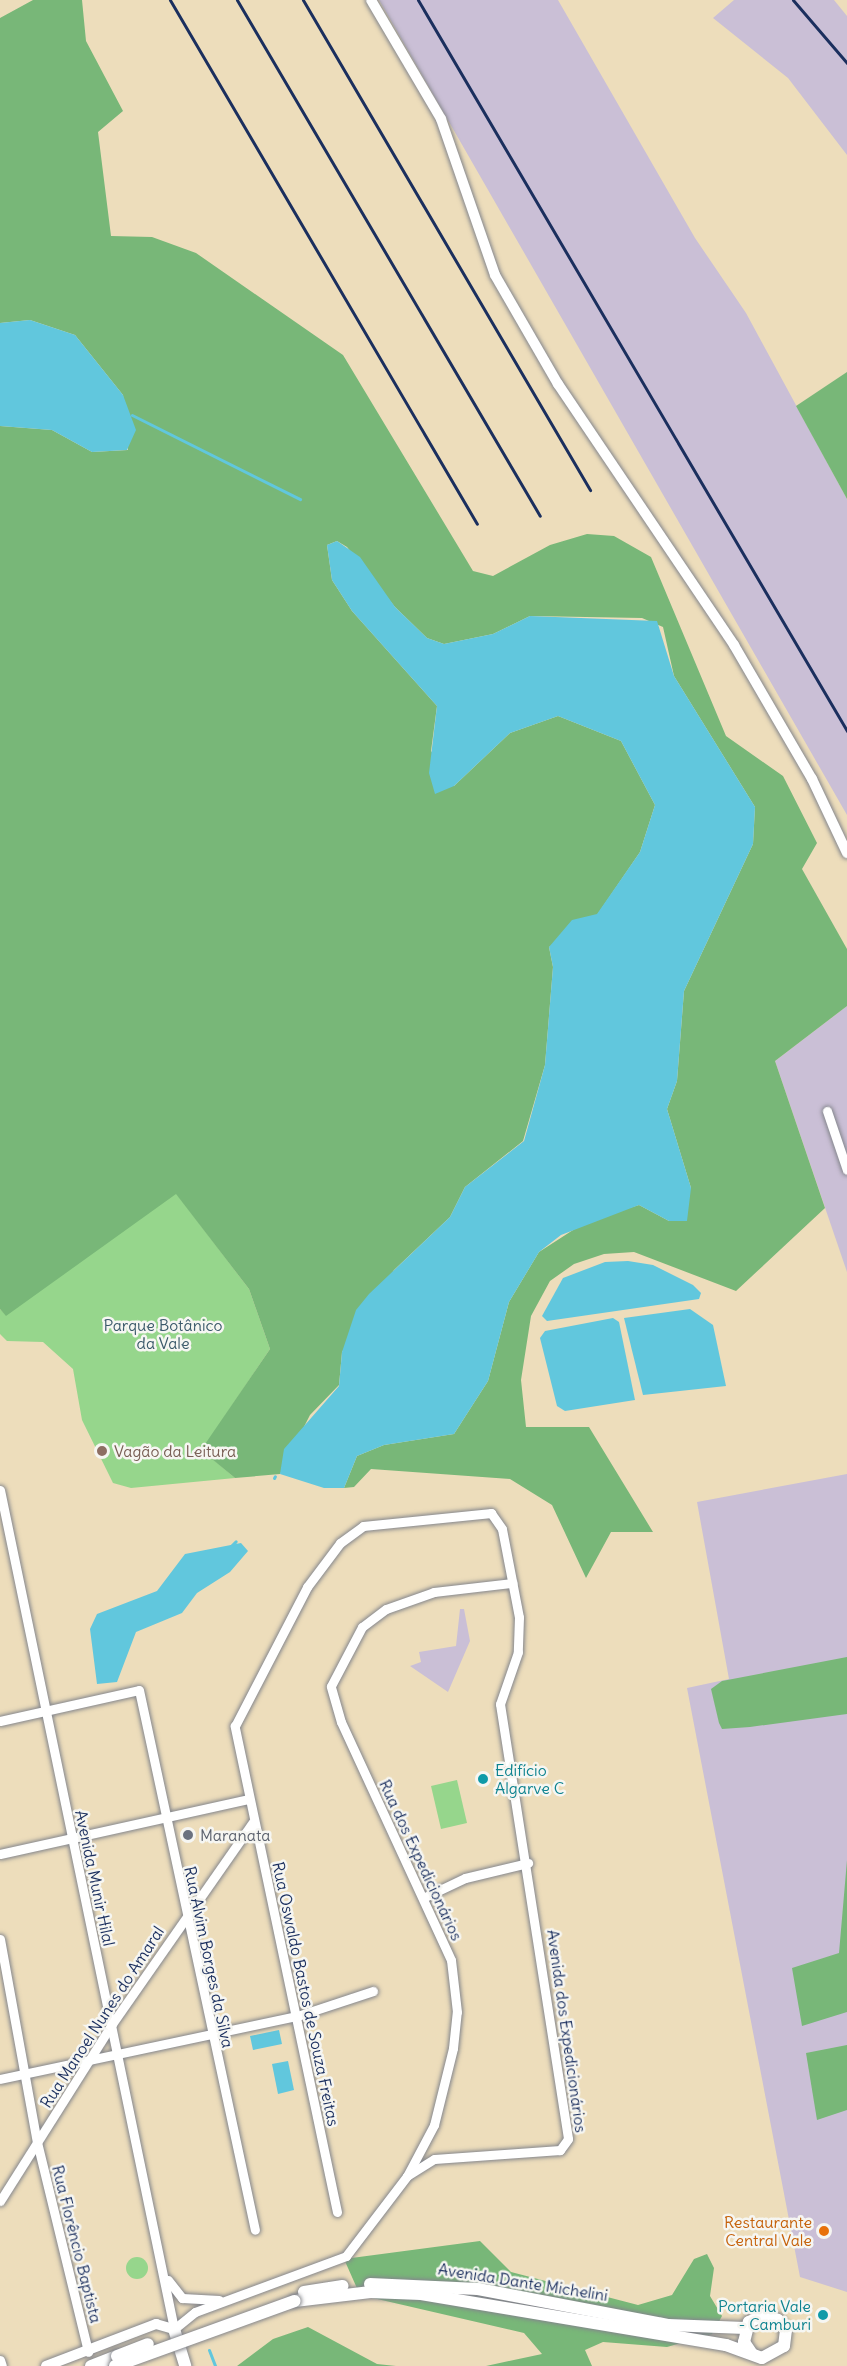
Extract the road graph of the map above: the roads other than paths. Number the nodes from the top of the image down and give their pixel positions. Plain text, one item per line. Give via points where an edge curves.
1 (371, 0) edge
2 (847, 853) edge
3 (827, 1111) dead end
4 (847, 1170) edge
5 (0, 1490) edge
6 (3, 1521) edge
7 (512, 1583) junction
8 (46, 1711) junction
9 (238, 1712) joint
10 (0, 1721) edge
11 (248, 1799) junction
12 (163, 1819) junction
13 (253, 1822) junction
14 (70, 1838) junction
15 (0, 1854) edge
16 (528, 1863) junction
17 (425, 1897) junction
18 (184, 1920) junction
19 (0, 1939) edge
20 (373, 1990) dead end
21 (297, 2016) junction
22 (111, 2024) junction
23 (210, 2034) junction
24 (117, 2054) junction
25 (93, 2061) junction
26 (27, 2074) junction
27 (0, 2079) edge
28 (37, 2142) junction
29 (407, 2176) junction
30 (0, 2201) edge
31 (337, 2212) dead end
32 (255, 2230) dead end
33 (163, 2271) junction
34 (236, 2298) junction
35 (295, 2298) junction
36 (174, 2328) junction
37 (745, 2328) junction
38 (88, 2352) junction
39 (752, 2354) junction
40 (0, 2360) edge
41 (2, 2366) edge
42 (46, 2366) edge
43 (92, 2366) edge
44 (115, 2366) edge
45 (185, 2366) edge

1 - 2 street via 441,119 495,275 558,384 734,645 812,779
3 - 4 street
5 - 6 street, Avenida Munir Hilal
6 - 8 street, Avenida Munir Hilal
7 - 9 street, Avenida dos Expedicionários via 502,1529 491,1513 363,1526 340,1544 307,1587
7 - 16 street, Avenida dos Expedicionários via 520,1639 500,1704
7 - 17 street, Rua dos Expedicionários via 434,1592 386,1610 362,1628 331,1686 341,1722
8 - 10 street
8 - 12 street, Rua Alvim Borges da Silva via 139,1690
8 - 14 street, Avenida Munir Hilal
9 - 11 street, Rua Oswaldo Bastos de Souza Freitas via 235,1744
11 - 12 street
11 - 13 street, Rua Oswaldo Bastos de Souza Freitas
12 - 14 street
12 - 18 street, Rua Alvim Borges da Silva
13 - 18 street, Rua Manoel Nunes do Amaral
13 - 21 street, Rua Oswaldo Bastos de Souza Freitas
14 - 15 street
14 - 22 street, Avenida Munir Hilal
16 - 17 street via 465,1878
16 - 29 street, Avenida dos Expedicionários via 568,2139 560,2150 434,2159
17 - 29 street, Rua dos Expedicionários via 451,1960 457,2012 444,2096
18 - 22 street, Rua Manoel Nunes do Amaral
18 - 23 street, Rua Alvim Borges da Silva
19 - 26 street, Rua Florêncio Baptista
20 - 21 street
21 - 23 street
21 - 31 street, Rua Oswaldo Bastos de Souza Freitas
22 - 24 street, Avenida Munir Hilal
22 - 25 street, Rua Manoel Nunes do Amaral
23 - 24 street
23 - 32 street, Rua Alvim Borges da Silva
24 - 25 street
24 - 33 street, Avenida Munir Hilal
25 - 26 street
25 - 28 street, Rua Manoel Nunes do Amaral
26 - 27 street
26 - 28 street, Rua Florêncio Baptista
28 - 30 street, Rua Manoel Nunes do Amaral
28 - 38 street, Rua Florêncio Baptista
29 - 34 street, Rua dos Expedicionários via 346,2256
33 - 34 street, Avenida Munir Hilal via 182,2298
33 - 36 street, Avenida Munir Hilal
34 - 36 street, Rua dos Expedicionários via 195,2312
35 - 37 main road, Avenida Dante Michelini via 411,2283 489,2290 668,2325
35 - 39 main road, Avenida Dante Michelini via 370,2292 421,2294 726,2345
35 - 43 main road, Avenida Dante Michelini, bridge
35 - 44 main road, Avenida Dante Michelini, bridge
36 - 38 street via 156,2324
36 - 45 main road
37 - 39 main road via 744,2342
37 - 39 main road via 764,2315 778,2320 786,2330 778,2354
38 - 42 street
40 - 41 street

